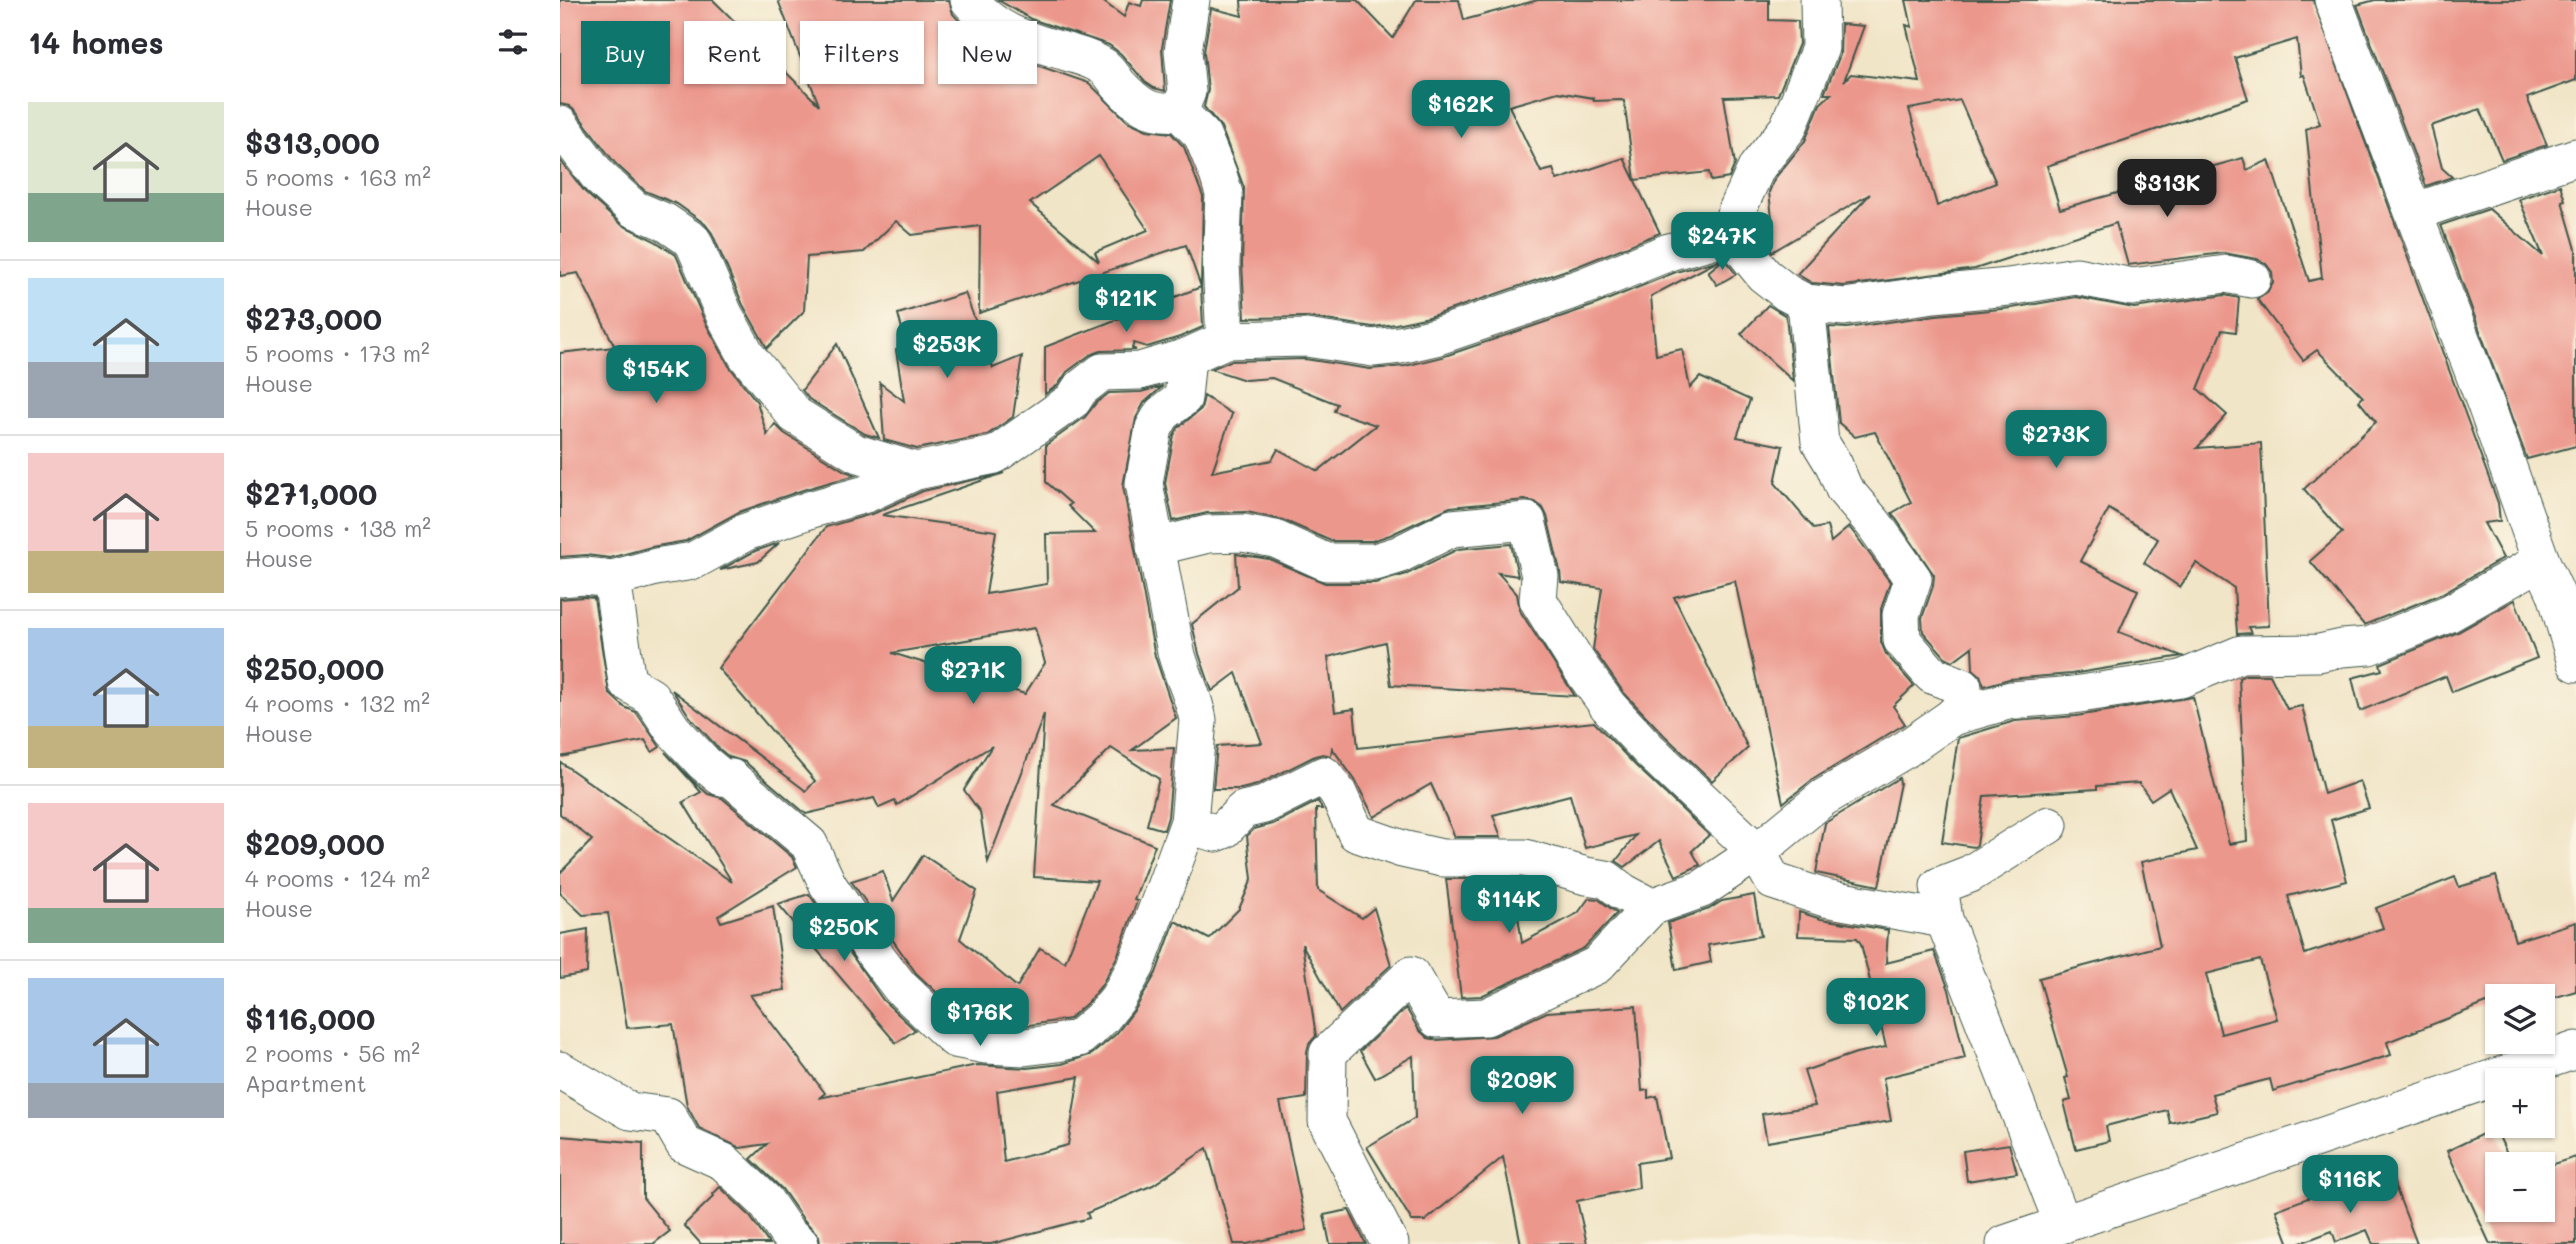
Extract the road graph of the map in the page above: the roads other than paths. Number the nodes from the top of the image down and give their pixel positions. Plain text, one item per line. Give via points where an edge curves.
1 (969, 0) edge
2 (1191, 0) edge
3 (1819, 0) edge
4 (2333, 0) edge
5 (1179, 112) junction
6 (560, 125) edge
7 (2576, 157) edge
8 (2414, 212) junction
9 (1735, 234) junction
10 (2252, 279) dead end
11 (1806, 303) junction
12 (1225, 341) junction
13 (1187, 357) junction
14 (916, 471) junction
15 (1155, 547) junction
16 (2541, 561) junction
17 (560, 578) edge
18 (612, 579) junction
19 (2566, 592) edge
20 (2576, 663) edge
21 (1952, 717) junction
22 (1189, 822) junction
23 (2049, 825) dead end
24 (1756, 852) junction
25 (1651, 907) junction
26 (1944, 919) junction
27 (2576, 1051) edge
28 (560, 1070) edge
29 (2063, 1224) junction
30 (800, 1244) edge
31 (1390, 1244) edge
32 (2005, 1244) edge

1 - 5 street via 997,27 1106,68 1144,108 1159,114
2 - 5 street via 1183,51 1187,92
3 - 9 street via 1820,48 1788,128 1758,167 1734,217
4 - 8 street
5 - 12 street via 1202,135 1224,194
6 - 14 street via 599,177 634,209 665,222 693,242 747,356 795,415 856,453
7 - 8 street
8 - 16 street
9 - 11 street via 1763,275
9 - 12 street via 1669,252 1585,286 1400,345 1373,348 1306,338
10 - 11 street via 2226,274 2132,287 2076,276 1844,307
11 - 21 street via 1820,442 1844,489 1913,579 1901,615 1902,640 1932,675 1963,687 1964,704
12 - 13 street
13 - 14 street via 1140,371 1102,372 1073,400 995,455
13 - 15 street via 1182,398 1162,414 1154,428 1146,467 1144,483
14 - 18 street via 866,494 746,532 693,561
15 - 22 street via 1176,652 1198,720
15 - 24 street via 1208,534 1243,533 1275,539 1326,562 1375,562 1452,528 1527,521 1540,576 1538,600 1608,706
16 - 19 street
16 - 21 street via 2450,613 2369,646 2319,653 2241,654 2180,679 2011,700
17 - 18 street
18 - 22 street via 627,682 651,696 673,730 712,770 731,778 808,844 828,885 874,953 909,997 955,1039 1024,1047 1057,1043 1079,1038 1102,1018 1136,966
19 - 20 street
21 - 24 street via 1823,798
22 - 25 street via 1216,833 1243,810 1264,805 1324,775 1338,793 1356,833 1442,858 1525,858 1605,879
23 - 26 street via 1970,874 1939,886
24 - 25 street via 1702,889
24 - 26 street via 1773,881 1825,898
25 - 31 street via 1597,965 1486,1017 1437,1019 1410,975 1328,1053 1327,1121
26 - 29 street
27 - 29 street
28 - 30 street via 630,1111 668,1116 684,1144 724,1162 765,1201
29 - 32 street

